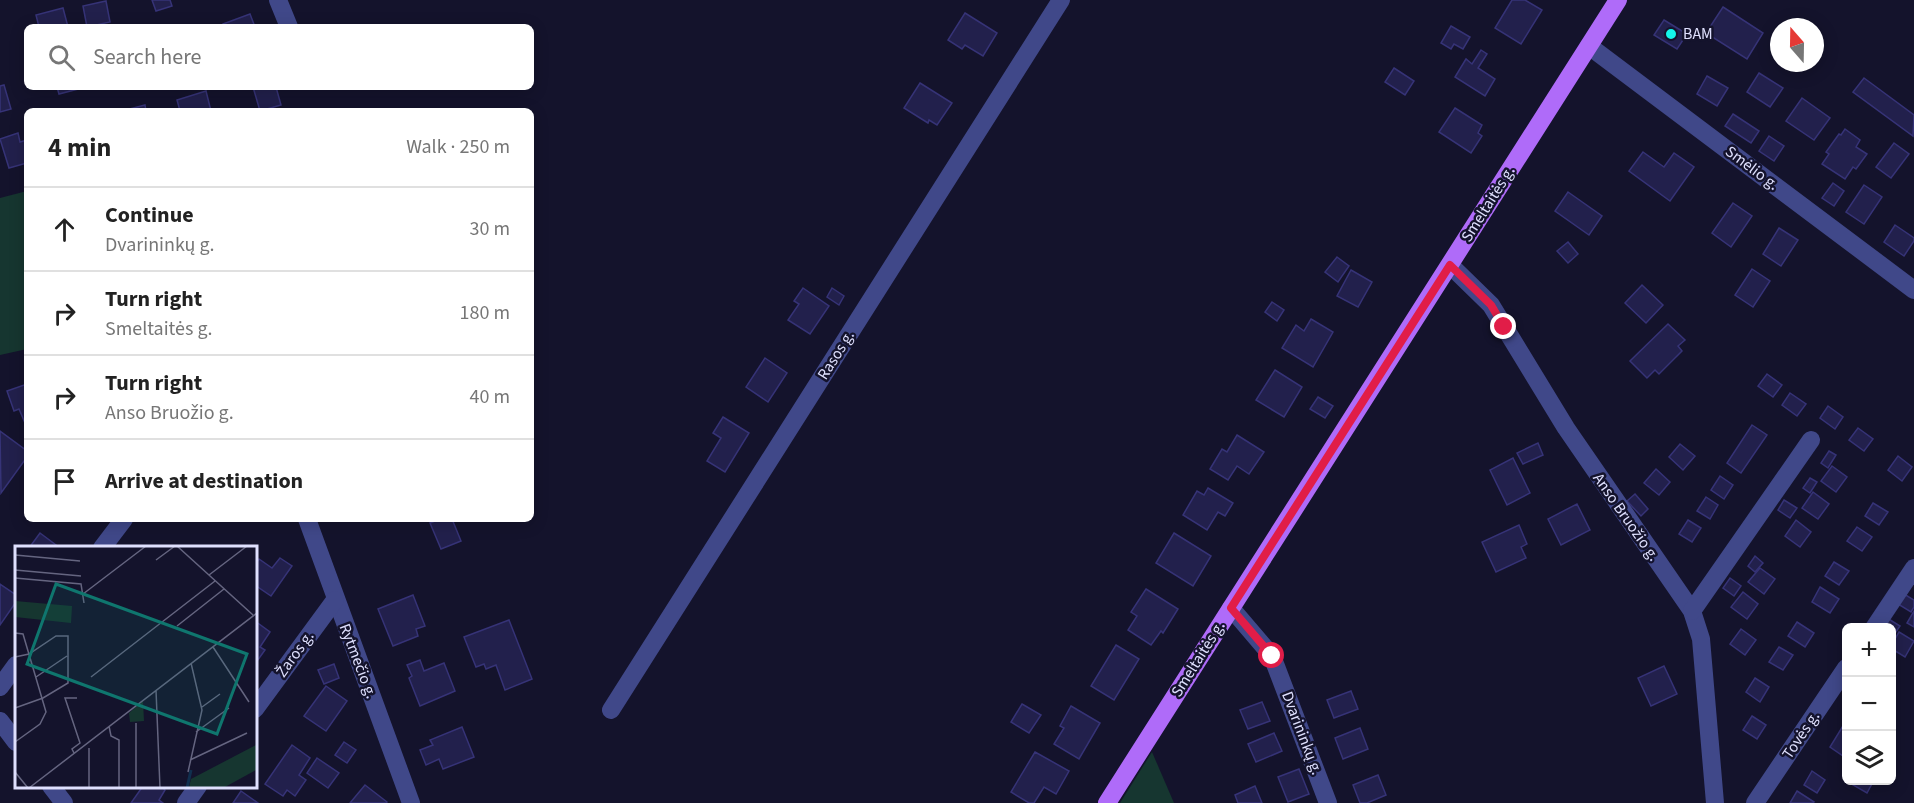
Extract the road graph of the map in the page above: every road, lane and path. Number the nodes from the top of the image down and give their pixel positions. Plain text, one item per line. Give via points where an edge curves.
1 (278, 0) edge
2 (1061, 0) edge
3 (1618, 0) edge
4 (288, 24) edge
5 (1589, 46) junction
6 (1450, 265) junction
7 (1914, 290) edge
8 (1811, 440) dead end
9 (122, 522) edge
10 (308, 522) edge
11 (104, 546) edge
12 (1914, 568) edge
13 (335, 600) junction
14 (1231, 608) junction
15 (1692, 611) junction
16 (1877, 623) edge
17 (15, 666) edge
18 (1842, 674) edge
19 (0, 687) edge
20 (256, 708) edge
21 (611, 710) dead end
22 (0, 721) edge
23 (15, 741) edge
24 (53, 788) edge
25 (197, 788) edge
26 (64, 803) edge
27 (186, 803) edge
28 (411, 803) edge
29 (1107, 803) edge
30 (1328, 803) edge
31 (1715, 803) edge
32 (1755, 803) edge

1 - 4 street
2 - 21 street, Rasos g.
3 - 5 main road, Smeltaitės g.
5 - 6 main road, Smeltaitės g.
5 - 7 street, Smėlio g.
6 - 14 main road, Smeltaitės g.
6 - 15 street, Anso Bruožio g. via 1491,305 1566,428
8 - 15 street
9 - 11 street
10 - 13 street, Rytmečio g.
12 - 16 street
13 - 20 street, Žaros g.
13 - 28 street, Rytmečio g.
14 - 29 main road, Smeltaitės g.
14 - 30 street, Dvarininkų g. via 1272,656
15 - 31 street, Anso Bruožio g. via 1701,639
17 - 19 street
18 - 32 street, Tovės g.
22 - 23 street
24 - 26 street
25 - 27 street

